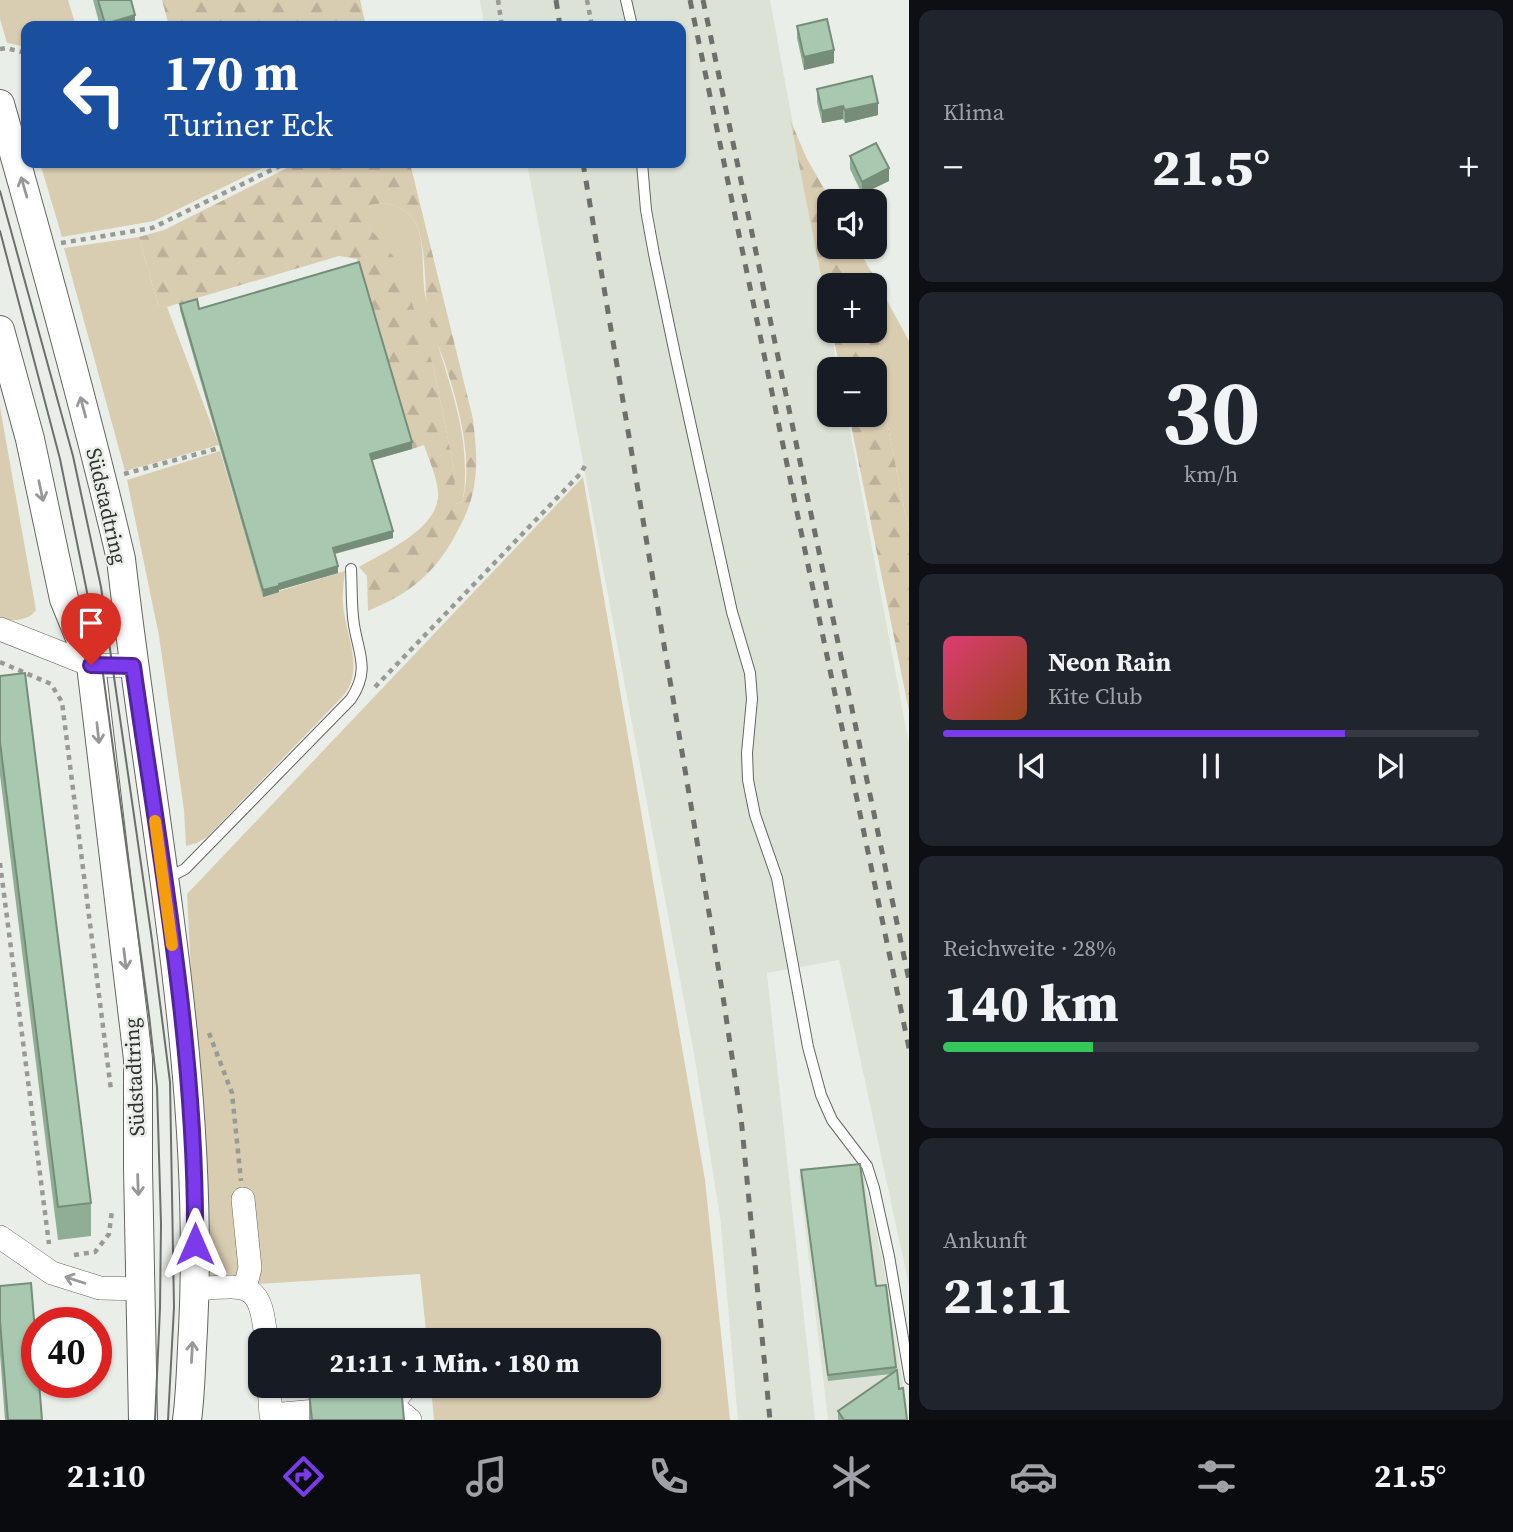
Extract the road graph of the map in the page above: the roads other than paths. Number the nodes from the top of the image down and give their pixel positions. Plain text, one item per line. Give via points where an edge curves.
1 (626, 0) edge
2 (631, 21) edge
3 (0, 104) edge
4 (642, 168) edge
5 (0, 330) edge
6 (351, 569) dead end
7 (0, 629) edge
8 (91, 665) junction
9 (133, 666) junction
10 (163, 880) junction
11 (243, 1199) road end
12 (0, 1237) edge
13 (245, 1288) junction
14 (142, 1289) junction
15 (195, 1289) junction
16 (265, 1328) edge
17 (909, 1379) edge
18 (270, 1398) edge
19 (396, 1398) edge
20 (391, 1404) junction
21 (143, 1420) edge
22 (187, 1420) edge
23 (410, 1420) edge

1 - 2 lane
9 -> 3 street, Südstadtring via 121,559 103,480
4 - 17 lane via 667,316 732,612 750,673 747,753 755,815 777,878 821,1095 832,1120 867,1166 874,1188
5 -> 8 street, Südstadtring via 30,439 64,599
6 - 10 lane via 362,665 351,699 186,869
7 - 8 street
8 - 9 street
8 -> 14 street, Südstadtring via 138,1059
9 - 10 street, Südstadtring
10 - 15 street, Südstadtring via 188,1080
11 - 13 street via 250,1268
14 -> 12 street via 100,1288 52,1273
13 - 15 street
13 - 16 street via 259,1300
14 - 21 street, Südstadtring
22 -> 15 street, Südstadtring
18 - 20 street via 271,1415
19 - 20 street
20 - 23 street

